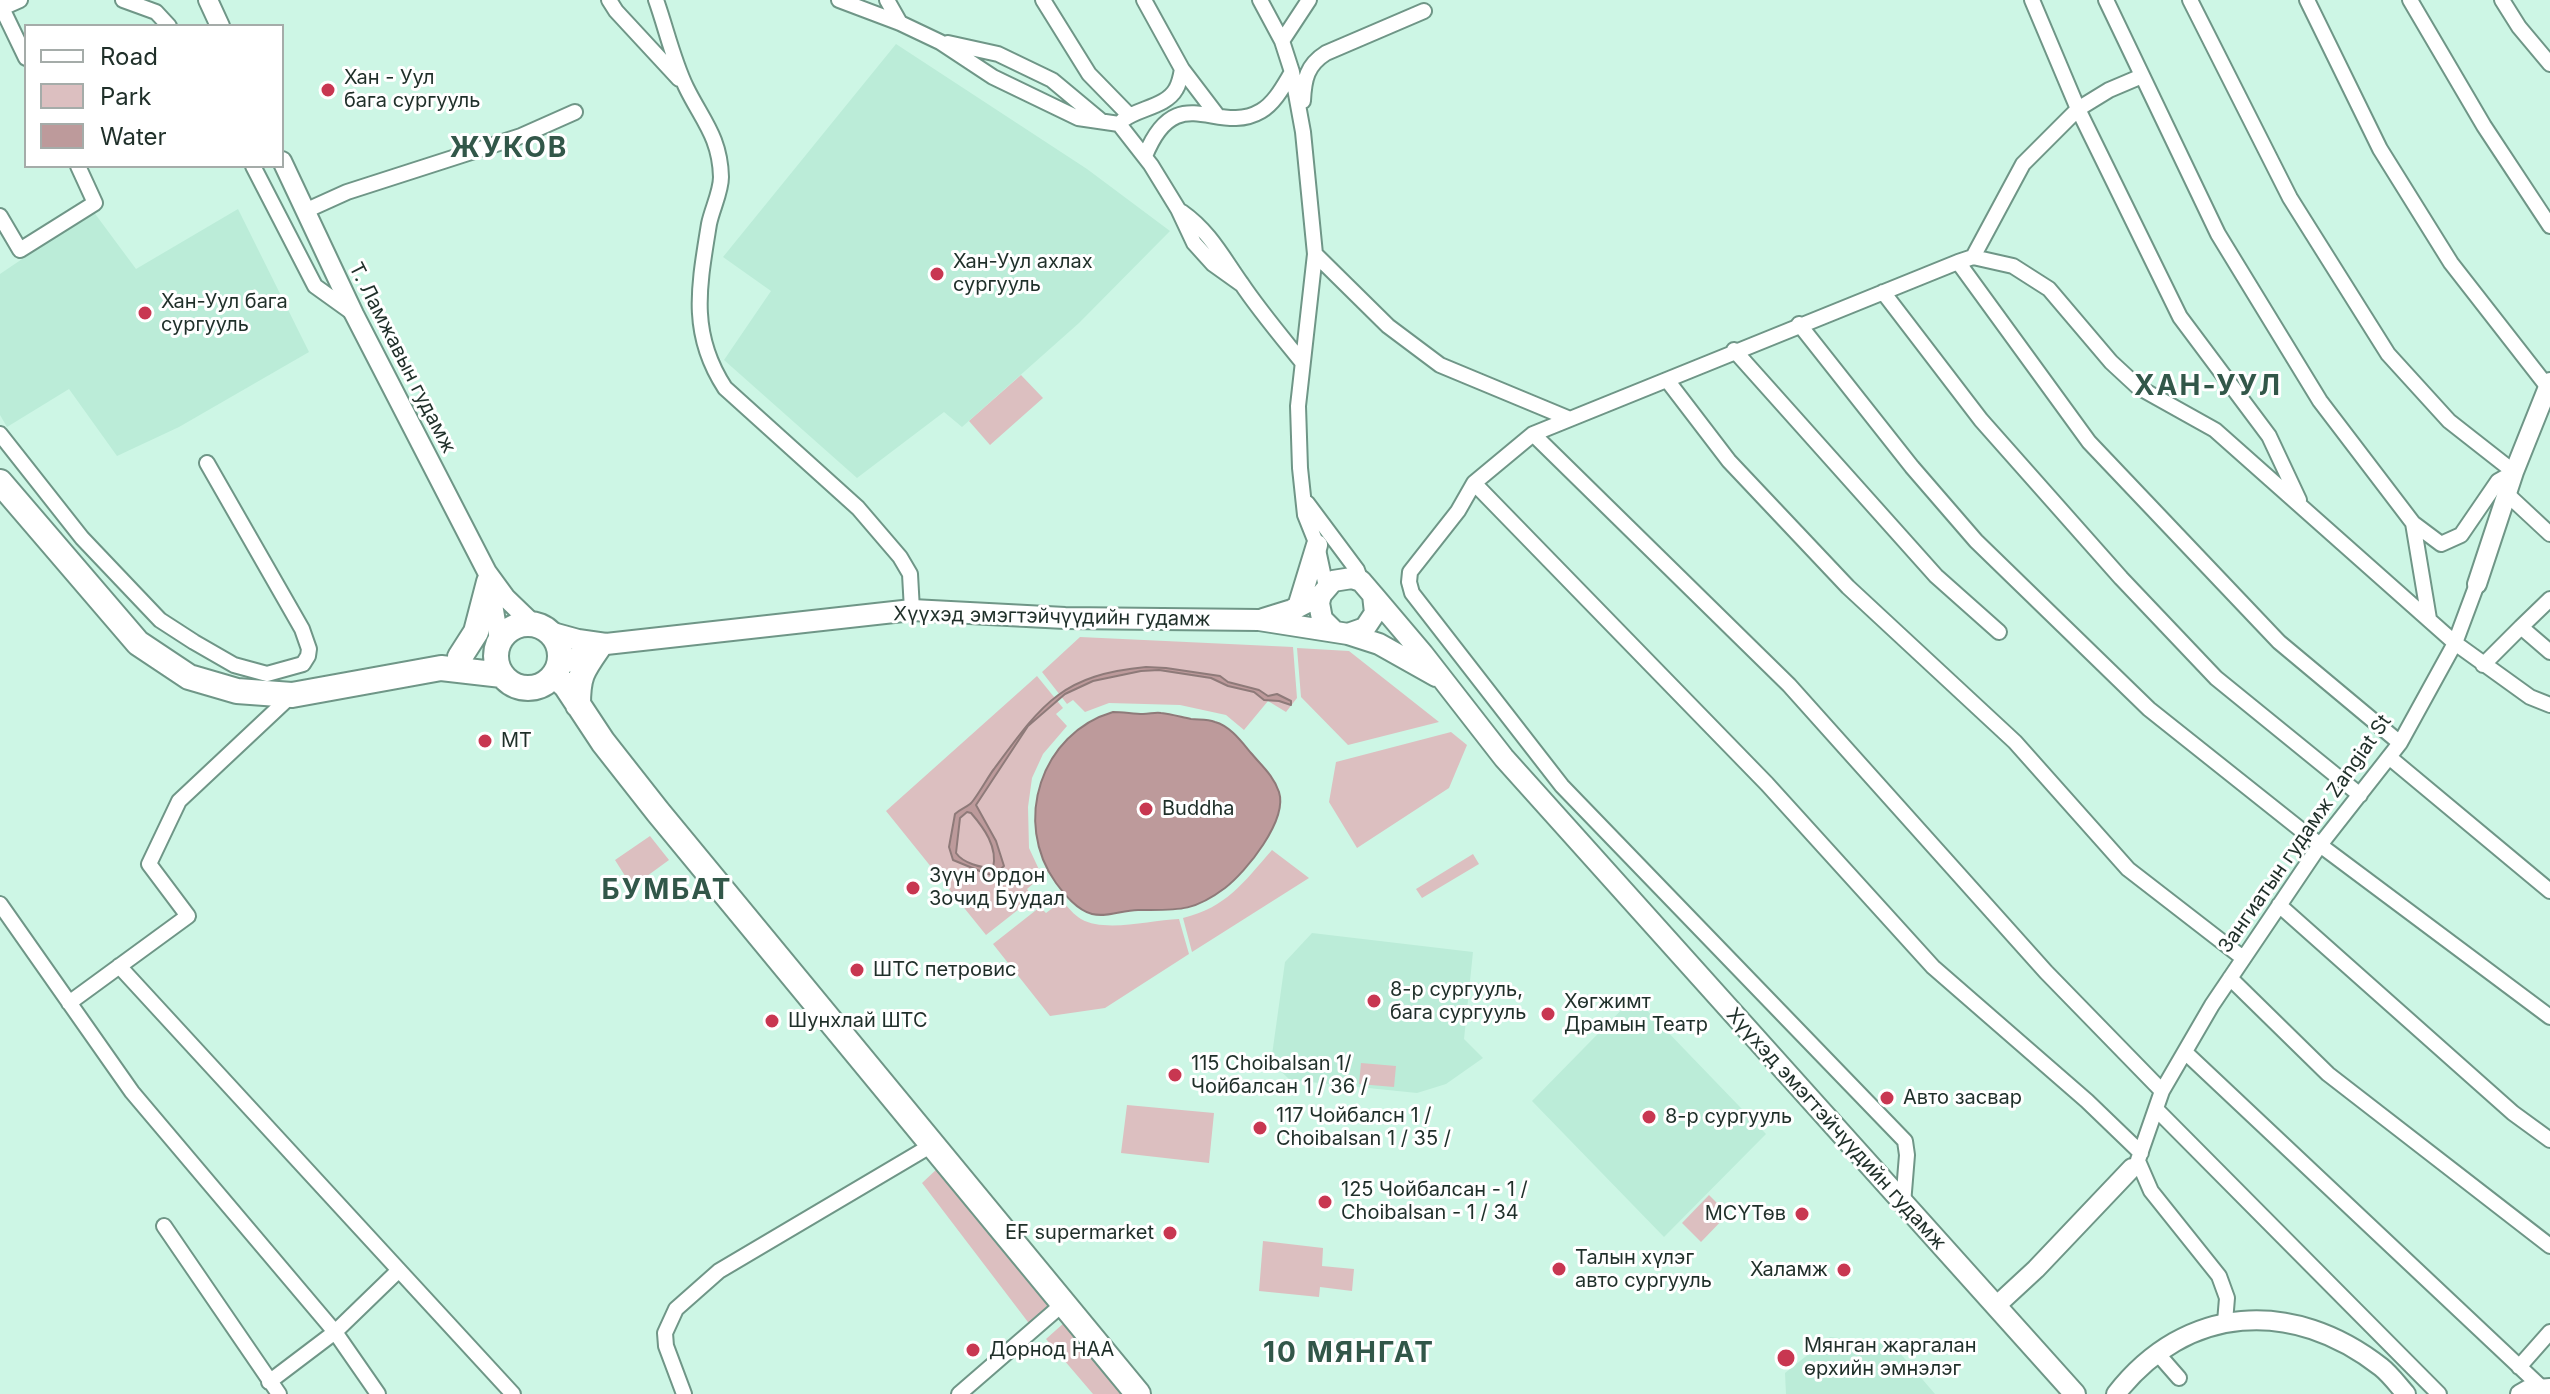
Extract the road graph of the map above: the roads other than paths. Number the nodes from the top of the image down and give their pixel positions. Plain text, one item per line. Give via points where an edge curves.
1 (20, 0) edge
2 (123, 0) edge
3 (208, 0) edge
4 (609, 0) edge
5 (656, 0) edge
6 (839, 0) edge
7 (887, 0) edge
8 (1043, 0) edge
9 (1144, 0) edge
10 (1260, 0) edge
11 (1309, 0) edge
12 (2032, 0) edge
13 (2106, 0) edge
14 (2190, 0) edge
15 (2307, 0) edge
16 (2410, 0) edge
17 (2502, 0) edge
18 (1, 6) edge
19 (1424, 11) dead end
20 (900, 23) junction
21 (167, 24) edge
22 (219, 24) edge
23 (1282, 41) junction
24 (940, 42) junction
25 (24, 54) edge
26 (2550, 64) edge
27 (1182, 69) junction
28 (1292, 72) junction
29 (2142, 76) junction
30 (685, 86) junction
31 (1158, 104) junction
32 (2078, 109) junction
33 (575, 112) dead end
34 (1217, 115) junction
35 (1100, 120) junction
36 (1124, 120) junction
37 (1168, 120) junction
38 (1303, 132) junction
39 (1145, 156) junction
40 (284, 165) edge
41 (79, 168) edge
42 (254, 168) edge
43 (305, 211) junction
44 (0, 216) edge
45 (2550, 226) edge
46 (1315, 254) junction
47 (1973, 257) junction
48 (1958, 262) junction
49 (1883, 292) junction
50 (354, 314) junction
51 (1799, 324) junction
52 (1734, 350) junction
53 (1302, 362) junction
54 (1667, 380) junction
55 (2549, 387) edge
56 (1570, 419) junction
57 (0, 434) edge
58 (1533, 434) junction
59 (207, 463) dead end
60 (2514, 472) junction
61 (0, 482) edge
62 (1474, 483) junction
63 (1302, 487) junction
64 (2507, 494) junction
65 (2303, 508) junction
66 (2413, 523) junction
67 (2550, 534) edge
68 (1317, 545) junction
69 (488, 577) junction
70 (2477, 584) joint
71 (1367, 588) junction
72 (1324, 591) junction
73 (2550, 599) edge
74 (1298, 607) junction
75 (912, 610) junction
76 (2429, 619) junction
77 (1259, 620) junction
78 (2521, 627) junction
79 (541, 628) junction
80 (1341, 632) junction
81 (1999, 632) dead end
82 (2455, 643) junction
83 (498, 645) junction
84 (602, 646) junction
85 (2550, 652) edge
86 (450, 663) junction
87 (2483, 665) junction
88 (556, 670) junction
89 (502, 675) junction
90 (1443, 680) junction
91 (528, 688) junction
92 (292, 695) junction
93 (1493, 697) junction
94 (2530, 697) junction
95 (2550, 705) edge
96 (584, 714) junction
97 (2550, 714) edge
98 (1472, 717) junction
99 (2400, 743) junction
100 (2389, 757) junction
101 (2360, 795) junction
102 (2320, 845) junction
103 (2550, 891) edge
104 (0, 904) edge
105 (2279, 905) junction
106 (2243, 958) junction
107 (119, 966) junction
108 (2230, 978) junction
109 (69, 1003) junction
110 (2550, 1017) edge
111 (2185, 1052) junction
112 (2162, 1091) junction
113 (2156, 1109) junction
114 (2550, 1140) edge
115 (932, 1145) junction
116 (2137, 1161) junction
117 (1903, 1204) junction
118 (164, 1226) dead end
119 (2550, 1246) edge
120 (398, 1271) junction
121 (1064, 1303) junction
122 (1996, 1306) junction
123 (2224, 1328) junction
124 (335, 1332) junction
125 (2550, 1332) edge
126 (2158, 1354) junction
127 (2519, 1367) junction
128 (2179, 1378) dead end
129 (2546, 1387) edge
130 (274, 1388) edge
131 (2403, 1393) edge
132 (378, 1394) edge
133 (513, 1394) edge
134 (684, 1394) edge
135 (959, 1394) edge
136 (1138, 1394) edge
137 (2075, 1394) edge
138 (2116, 1394) edge
139 (2439, 1394) edge
140 (2520, 1394) edge

1 - 18 street
2 - 21 street via 156,12
3 - 22 street
4 - 30 street
5 - 30 street
6 - 20 street
7 - 20 street
8 - 36 street
9 - 27 street
10 - 23 street
11 - 23 street
12 - 32 street
13 - 29 street
14 - 60 street via 2290,198 2388,354 2449,421
15 - 55 street via 2380,149 2435,238
16 - 45 street
17 - 26 street
18 - 25 street
19 - 38 street via 1315,60 1304,85
20 - 24 street
23 - 28 street
24 - 35 street via 993,77 1078,118
24 - 35 street via 998,54 1052,80
27 - 31 street via 1176,91
27 - 34 street
28 - 34 street via 1264,110 1247,117
28 - 38 street
29 - 32 street
29 - 66 street via 2218,234 2320,401
30 - 75 street via 713,135 721,179 709,222 698,315 711,367 725,388 858,508 900,557 910,574
31 - 36 street
31 - 37 street
32 - 47 street via 2023,164
32 - 65 street via 2180,317 2269,436
33 - 43 street
34 - 37 street
35 - 36 street
36 - 39 street
37 - 39 street via 1154,133
38 - 46 street
39 - 53 street via 1178,209 1209,235
40 - 43 street, Т. Ламжавын гудамж
41 - 44 street via 95,203 20,250
42 - 50 street via 315,286
43 - 50 street, Т. Ламжавын гудамж
46 - 53 street
46 - 56 street via 1388,326 1440,365
47 - 48 street
47 - 65 street via 2013,266 2049,289 2138,387 2215,430
48 - 49 street
48 - 99 street via 2089,442 2279,642
49 - 51 street
49 - 101 street via 1981,420 2121,578 2216,678
50 - 69 street, Т. Ламжавын гудамж
51 - 52 street
51 - 102 street via 1976,541 2149,709
52 - 54 street
52 - 81 street via 1936,576
53 - 63 street
54 - 56 street
54 - 106 street via 1729,461 1848,587 2015,742 2128,869
55 - 60 street, Зангиатын гудамж Zangiat St
56 - 58 street
57 - 59 street via 82,538 160,620 234,665 259,673 303,664 309,649 302,629
58 - 62 street
58 - 112 street via 1789,685 2046,972
60 - 64 street, Зангиатын гудамж Zangiat St
60 - 66 street via 2498,481 2461,535 2441,544
61 - 92 highway via 138,643 166,664 216,687
62 - 93 street via 1410,572 1409,582 1412,593
62 - 116 street via 1767,784 1933,967 2087,1101
63 - 68 street via 1305,515
63 - 71 street via 1314,514
64 - 67 street
64 - 70 street, Зангиатын гудамж Zangiat St
65 - 76 street
66 - 76 street
68 - 72 street
68 - 74 main road
69 - 79 street, Т. Ламжавын гудамж
69 - 83 street, Т. Ламжавын гудамж
69 - 86 highway via 476,632
70 - 82 street, Зангиатын гудамж Zangiat St
71 - 72 main road, Хүүхэд эмэгтэйчүүдийн гудамж via 1342,578
71 - 80 main road via 1375,613 1371,621 1357,632
71 - 90 main road, Хүүхэд эмэгтэйчүүдийн гудамж
72 - 74 main road, Хүүхэд эмэгтэйчүүдийн гудамж
72 - 80 main road via 1320,611 1327,625
73 - 78 street
74 - 77 main road, Хүүхэд эмэгтэйчүүдийн гудамж
75 - 77 main road, Хүүхэд эмэгтэйчүүдийн гудамж
75 - 84 main road, Хүүхэд эмэгтэйчүүдийн гудамж
76 - 82 street
77 - 80 main road, Хүүхэд эмэгтэйчүүдийн гудамж
78 - 85 street
78 - 87 street
79 - 83 highway via 513,627
79 - 84 main road, Хүүхэд эмэгтэйчүүдийн гудамж
79 - 88 highway via 559,647
80 - 90 main road, Хүүхэд эмэгтэйчүүдийн гудамж via 1379,644
82 - 87 street
82 - 99 street, Зангиатын гудамж Zangiat St
83 - 86 highway
83 - 89 highway
84 - 88 main road, Хүүхэд эмэгтэйчүүдийн гудамж
84 - 96 highway via 581,671
86 - 89 highway
86 - 92 highway
87 - 94 street
88 - 91 highway via 547,682
88 - 96 highway
89 - 91 highway
90 - 98 main road, Хүүхэд эмэгтэйчүүдийн гудамж
91 - 96 highway
92 - 107 street via 179,801 149,864 188,916
93 - 98 street
93 - 117 street via 1562,786 1905,1141
94 - 95 street
94 - 97 street
96 - 115 highway
98 - 117 main road, Хүүхэд эмэгтэйчүүдийн гудамж
99 - 100 street, Зангиатын гудамж Zangiat St
100 - 101 street, Зангиатын гудамж Zangiat St
100 - 103 street
101 - 102 street, Зангиатын гудамж Zangiat St
102 - 105 street, Зангиатын гудамж Zangiat St
102 - 110 street
104 - 109 street
105 - 106 street, Зангиатын гудамж Zangiat St
105 - 114 street
106 - 108 street, Зангиатын гудамж Zangiat St
107 - 109 street
107 - 120 street
108 - 111 street, Зангиатын гудамж Zangiat St
108 - 119 street via 2328,1074
109 - 124 street via 132,1092
111 - 112 street, Зангиатын гудамж Zangiat St
111 - 127 street
112 - 113 street, Зангиатын гудамж Zangiat St
113 - 116 street, Зангиатын гудамж Zangiat St
113 - 139 street
115 - 121 highway
115 - 134 street via 719,1271 676,1309 665,1333 666,1346
116 - 122 street, Зангиатын гудамж Zangiat St
116 - 123 street via 2151,1191 2219,1276 2227,1298
117 - 122 main road, Хүүхэд эмэгтэйчүүдийн гудамж
118 - 130 street
120 - 124 street
120 - 133 street
121 - 135 street
121 - 136 highway
122 - 137 main road, Хүүхэд эмэгтэйчүүдийн гудамж
123 - 126 street via 2188,1334
123 - 131 street via 2289,1322 2324,1333 2382,1368
124 - 130 street
124 - 132 street
125 - 127 street
126 - 128 street
126 - 138 street
127 - 129 street
129 - 140 street

